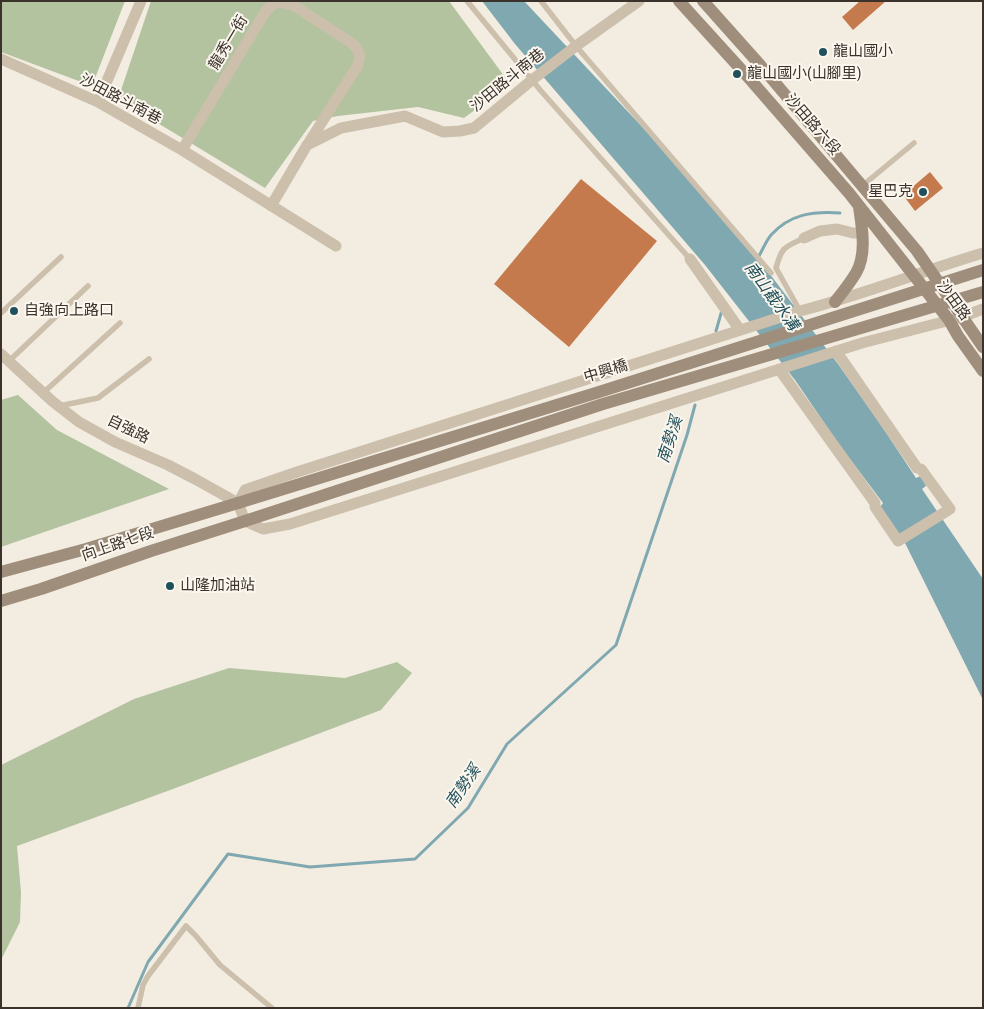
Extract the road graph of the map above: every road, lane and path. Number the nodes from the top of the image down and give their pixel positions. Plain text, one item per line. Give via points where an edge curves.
1 (141, 1) edge
2 (466, 1) edge
3 (541, 1) edge
4 (639, 1) edge
5 (679, 1) edge
6 (703, 1) edge
7 (576, 46) junction
8 (1, 59) edge
9 (532, 80) junction
10 (98, 102) junction
11 (914, 143) dead end
12 (308, 145) junction
13 (182, 150) junction
14 (862, 186) junction
15 (858, 205) junction
16 (271, 206) junction
17 (863, 233) junction
18 (804, 238) joint
19 (336, 246) dead end
20 (983, 252) edge
21 (60, 257) dead end
22 (690, 259) joint
23 (930, 270) junction
24 (983, 270) edge
25 (771, 273) dead end
26 (914, 275) junction
27 (88, 286) dead end
28 (983, 292) edge
29 (835, 302) junction
30 (983, 309) edge
31 (800, 310) junction
32 (1, 313) edge
33 (962, 317) junction
34 (949, 320) junction
35 (120, 323) dead end
36 (740, 330) junction
37 (983, 347) edge
38 (836, 351) junction
39 (5, 358) edge
40 (149, 359) dead end
41 (779, 369) junction
42 (983, 371) edge
43 (43, 392) junction
44 (59, 406) junction
45 (238, 503) junction
46 (245, 522) junction
47 (1, 572) edge
48 (1, 601) edge
49 (138, 1008) edge
50 (272, 1008) edge

1 - 10 street
2 - 9 lane
3 - 7 lane
4 - 7 street, 沙田路斗南巷
5 - 15 main road, 沙田路六段
6 - 14 main road, 沙田路六段
7 - 9 street, 沙田路斗南巷
7 - 25 lane
8 - 10 street, 沙田路斗南巷
9 - 12 street, 沙田路斗南巷 via 474,128 443,132 405,116 341,128
9 - 22 lane
10 - 13 street, 沙田路斗南巷
11 - 14 lane
12 - 13 street, 龍秀一街 via 354,73 360,56 356,47 336,32 292,5 278,2 265,12
12 - 16 street
13 - 16 street, 沙田路斗南巷
14 - 23 main road, 沙田路六段
15 - 17 main road
15 - 26 main road, 沙田路六段
16 - 19 street, 沙田路斗南巷
17 - 18 street via 837,229 820,231
17 - 29 main road via 861,261
18 - 31 lane via 788,245 780,253 776,268
20 - 23 street
21 - 32 lane
22 - 36 street
23 - 26 street
23 - 33 main road, 沙田路
24 - 45 main road, 中興橋, bridge
26 - 29 street
26 - 34 main road, 沙田路
27 - 39 lane
28 - 46 main road, 中興橋, bridge via 603,404
29 - 31 street
30 - 33 street
31 - 36 street
33 - 34 street
33 - 37 main road, 沙田路
34 - 38 street
34 - 42 main road, 沙田路
35 - 43 lane
36 - 45 street via 294,472 246,490
38 - 41 street
38 - 41 street via 917,468 950,509 898,541
39 - 43 street, 自強路
40 - 44 lane via 98,398
41 - 46 street via 290,524 263,529
43 - 44 street, 自強路
44 - 45 street, 自強路 via 79,422 115,442 175,468
45 - 46 street
45 - 47 main road, 向上路七段
46 - 48 main road, 向上路七段
49 - 50 lane via 148,976 186,926 220,965

